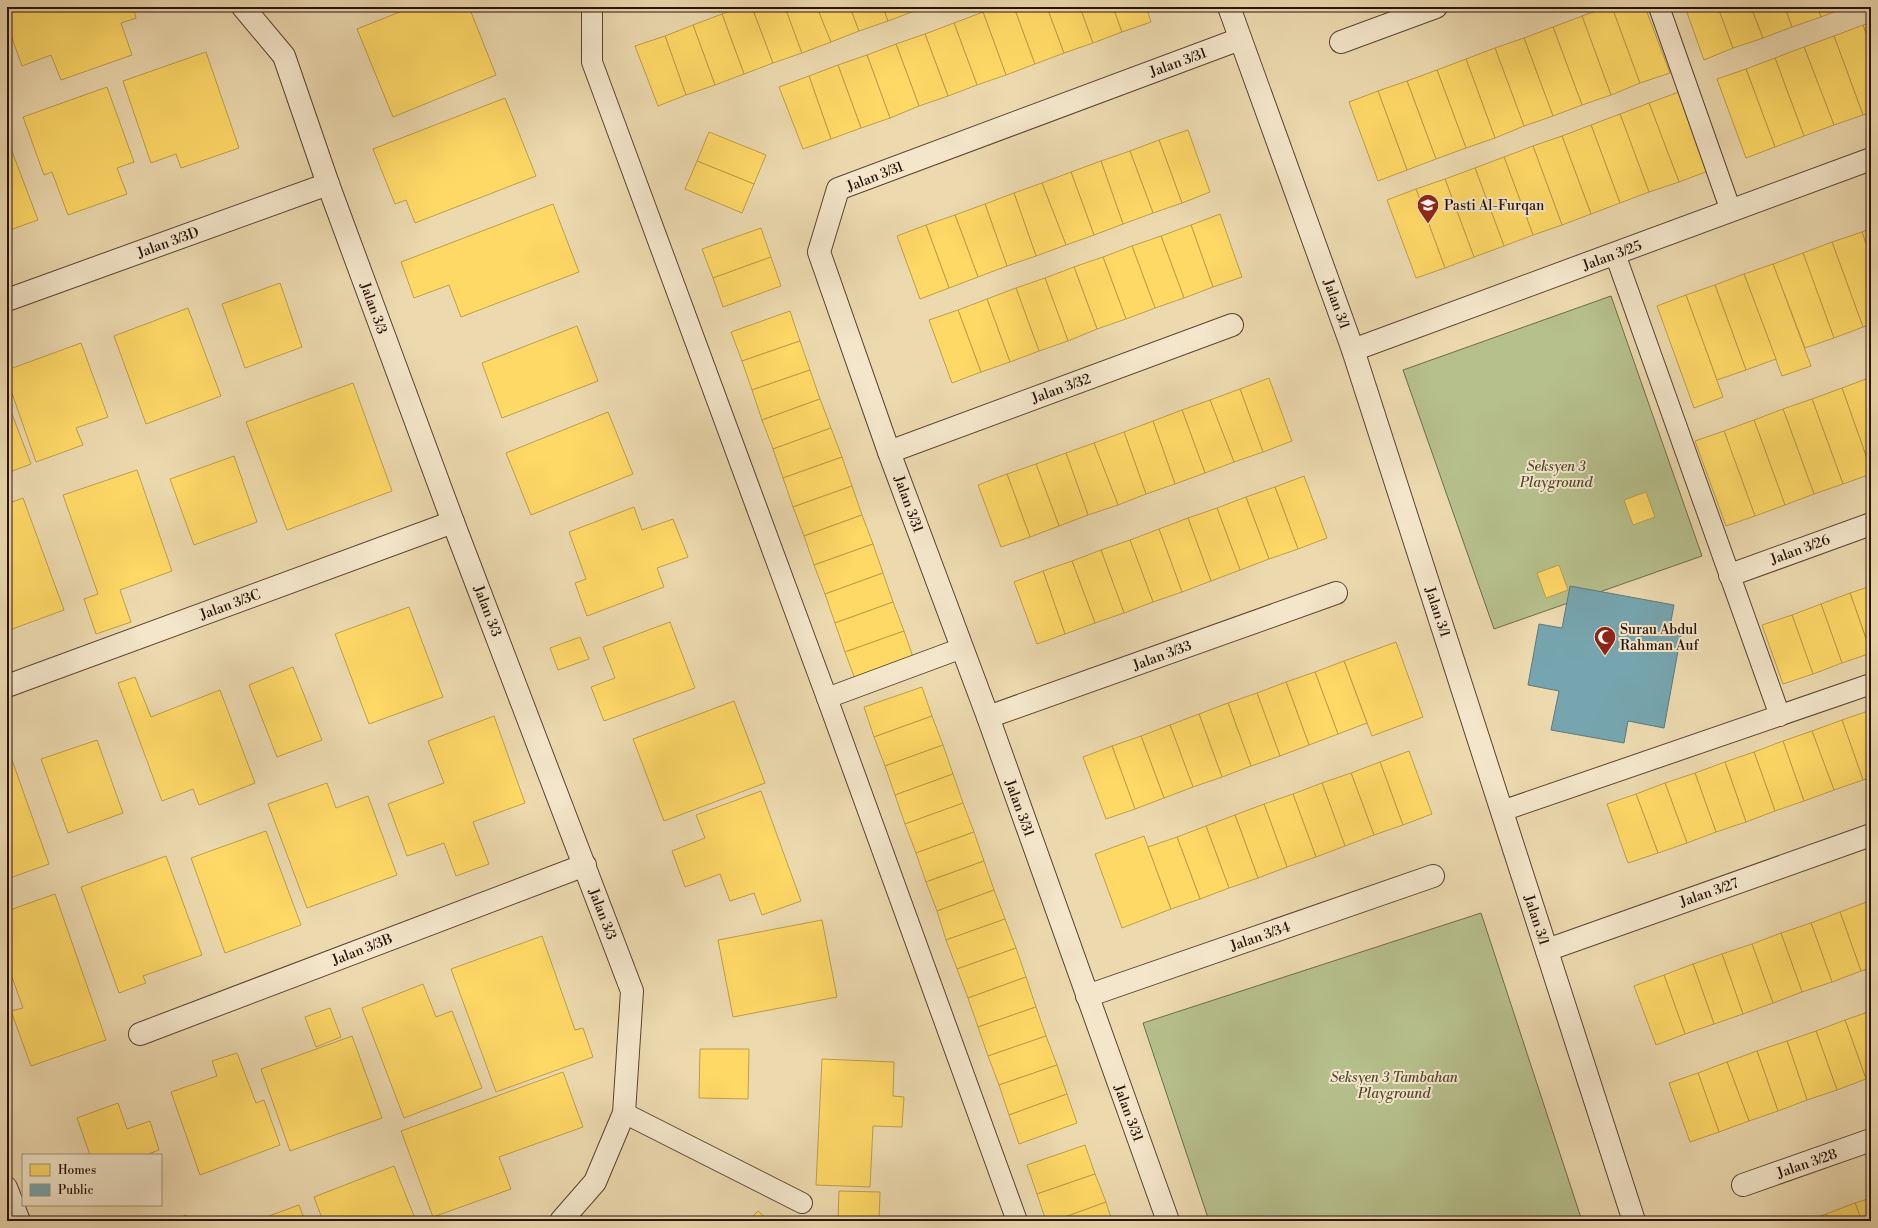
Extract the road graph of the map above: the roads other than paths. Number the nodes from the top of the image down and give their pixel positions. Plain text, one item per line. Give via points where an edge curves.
1 (243, 7) edge
2 (592, 7) edge
3 (1229, 7) edge
4 (1436, 7) edge
5 (1659, 7) edge
6 (1240, 39) junction
7 (1341, 42) dead end
8 (1871, 160) edge
9 (328, 184) junction
10 (1731, 211) junction
11 (1614, 254) junction
12 (7, 300) edge
13 (1232, 325) dead end
14 (1353, 350) junction
15 (889, 452) junction
16 (454, 522) junction
17 (1871, 524) edge
18 (1730, 575) junction
19 (1336, 593) dead end
20 (962, 648) junction
21 (1871, 684) edge
22 (7, 686) edge
23 (827, 698) junction
24 (1780, 716) junction
25 (988, 717) junction
26 (1502, 811) junction
27 (1871, 835) edge
28 (585, 865) junction
29 (1433, 876) dead end
30 (1547, 950) junction
31 (1087, 996) junction
32 (140, 1034) dead end
33 (624, 1113) junction
34 (1871, 1140) edge
35 (1743, 1185) dead end
36 (7, 1187) edge
37 (802, 1203) dead end
38 (20, 1221) edge
39 (561, 1221) edge
40 (1017, 1221) edge
41 (1168, 1221) edge
42 (1634, 1221) edge

1 - 9 street, Jalan 3/3 via 284,56
2 - 23 lane via 592,62
3 - 6 street, Jalan 3/1
4 - 7 street
5 - 10 lane
6 - 14 street, Jalan 3/1
6 - 15 street, Jalan 3/31 via 838,189 819,252
8 - 10 street, Jalan 3/25
9 - 12 street, Jalan 3/3D
9 - 16 street, Jalan 3/3
10 - 11 street, Jalan 3/25
11 - 14 street, Jalan 3/25
11 - 18 lane
13 - 15 street, Jalan 3/32
14 - 26 street, Jalan 3/1
15 - 20 street, Jalan 3/31
16 - 22 street, Jalan 3/3C
16 - 28 street, Jalan 3/3
17 - 18 street, Jalan 3/26
18 - 24 lane
19 - 25 street, Jalan 3/33
20 - 23 lane
20 - 25 street, Jalan 3/31
21 - 24 lane
23 - 40 lane
24 - 26 lane
25 - 31 street, Jalan 3/31
26 - 30 street, Jalan 3/1
27 - 30 street, Jalan 3/27
28 - 32 street, Jalan 3/3B
28 - 33 street, Jalan 3/3 via 632,991
29 - 31 street, Jalan 3/34
30 - 42 street, Jalan 3/1
31 - 41 street, Jalan 3/31
33 - 37 lane
33 - 39 street, Jalan 3/3 via 595,1182
34 - 35 street, Jalan 3/28
36 - 38 lane

